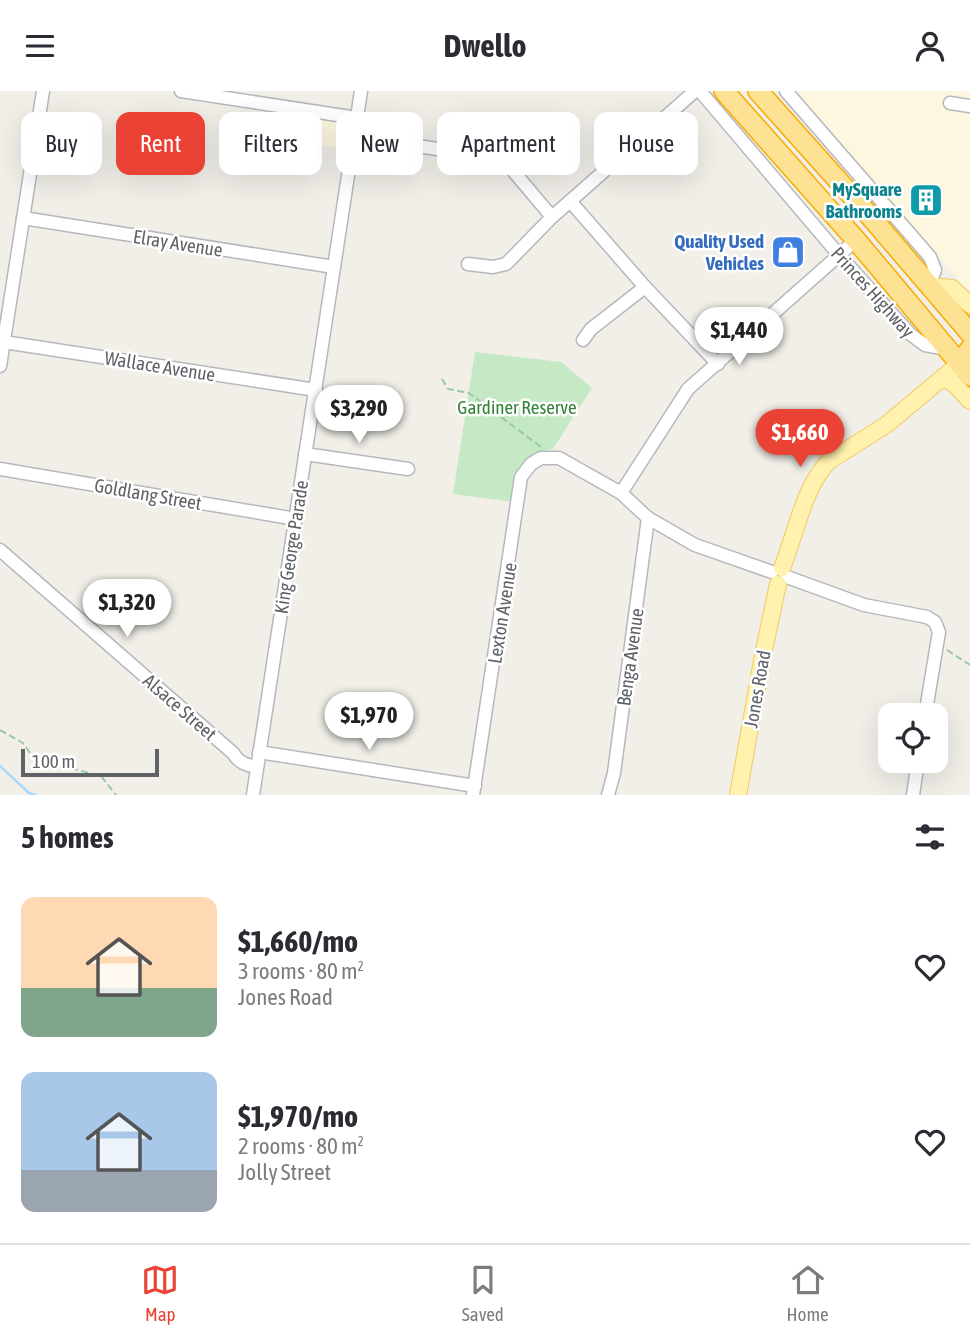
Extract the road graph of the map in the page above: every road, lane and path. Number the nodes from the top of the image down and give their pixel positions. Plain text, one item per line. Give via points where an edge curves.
1 (43, 91) edge
2 (181, 91) edge
3 (361, 91) edge
4 (697, 91) edge
5 (724, 91) edge
6 (202, 93) edge
7 (775, 94) edge
8 (950, 103) dead end
9 (970, 106) edge
10 (358, 112) edge
11 (336, 115) edge
12 (423, 147) edge
13 (349, 175) edge
14 (570, 201) junction
15 (552, 217) junction
16 (23, 218) junction
17 (856, 240) junction
18 (839, 255) junction
19 (468, 264) dead end
20 (334, 267) junction
21 (929, 286) junction
22 (645, 287) junction
23 (970, 305) edge
24 (970, 333) edge
25 (583, 340) dead end
26 (4, 342) junction
27 (963, 359) edge
28 (718, 364) junction
29 (0, 366) edge
30 (943, 378) junction
31 (442, 379) dead end
32 (316, 390) junction
33 (970, 401) edge
34 (305, 454) junction
35 (541, 458) junction
36 (0, 469) edge
37 (408, 469) dead end
38 (621, 493) junction
39 (648, 518) junction
40 (296, 519) junction
41 (0, 549) edge
42 (780, 575) junction
43 (937, 643) junction
44 (970, 665) edge
45 (927, 703) edge
46 (0, 730) edge
47 (258, 759) junction
48 (916, 773) edge
49 (474, 790) edge
50 (116, 795) edge
51 (253, 795) edge
52 (608, 795) edge
53 (738, 795) edge
54 (913, 795) edge

1 - 16 street
2 - 6 street
3 - 10 street, King George Parade
4 - 14 street
4 - 18 street, Princes Highway
5 - 17 highway, Princes Highway
6 - 11 street
7 - 21 highway
8 - 9 street
12 - 15 street via 494,158 509,166
13 - 20 street, King George Parade
14 - 15 street
14 - 22 street
15 - 19 street via 506,264
16 - 20 street, Elray Avenue
16 - 26 street
17 - 18 street
17 - 27 highway, Princes Highway
18 - 27 street, Princes Highway via 916,340
18 - 28 street
20 - 32 street, King George Parade
21 - 23 main road via 952,288
21 - 24 highway
22 - 25 street
22 - 28 street
26 - 29 street
26 - 32 street, Wallace Avenue
27 - 30 main road, Jones Road
28 - 38 street via 683,397
30 - 33 main road
30 - 42 main road, Jones Road via 886,425 821,469
31 - 35 path via 448,389 469,393 541,445
32 - 34 street, King George Parade
34 - 37 street
34 - 40 street, King George Parade
35 - 38 street via 559,458
35 - 49 street, Lexton Avenue via 521,477
36 - 40 street, Goldlang Street
38 - 39 street
39 - 42 street via 695,545
39 - 52 street, Benga Avenue
40 - 47 street, King George Parade
41 - 47 street, Alsace Street via 233,753
42 - 43 street via 864,605 927,617 939,632
42 - 53 main road, Jones Road
43 - 44 path
43 - 45 street
46 - 50 path via 50,766 101,776
47 - 49 street, Alsace Street
47 - 51 street, King George Parade
48 - 54 street

